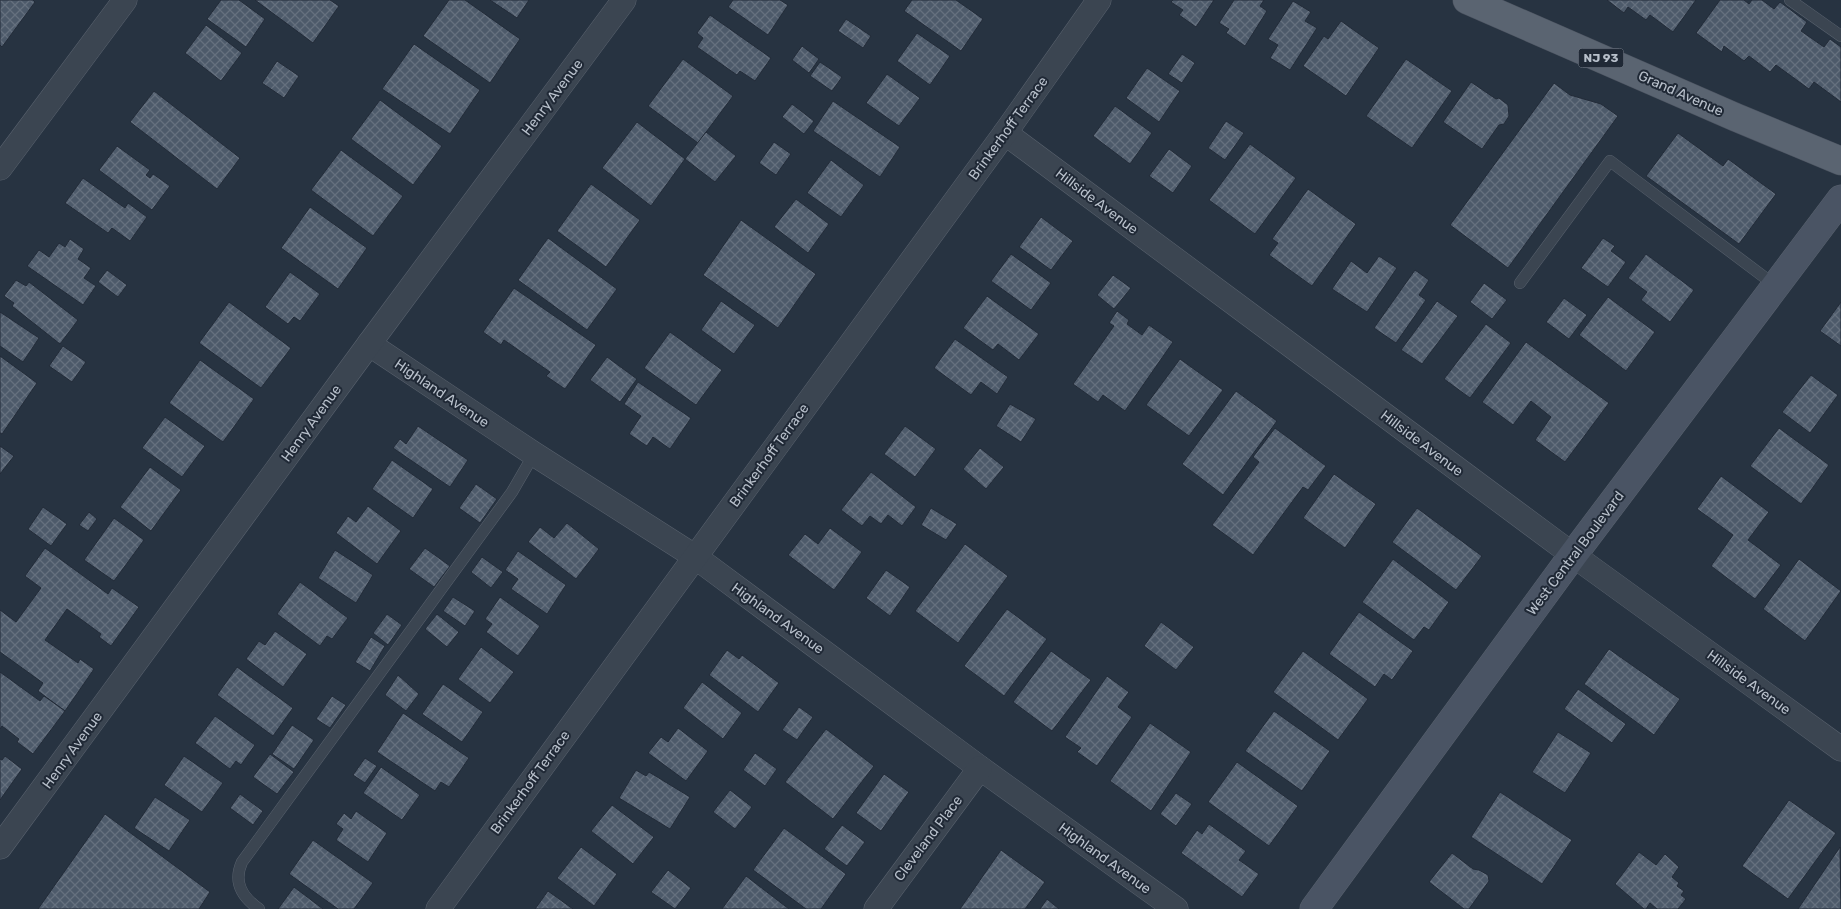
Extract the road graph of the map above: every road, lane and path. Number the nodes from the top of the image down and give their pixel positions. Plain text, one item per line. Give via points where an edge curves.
1 (124, 0) edge
2 (624, 0) edge
3 (1099, 0) edge
4 (1790, 0) edge
5 (1473, 1) edge
6 (1841, 36) edge
7 (1005, 133) junction
8 (1841, 161) edge
9 (0, 168) edge
10 (1841, 199) edge
11 (1520, 283) dead end
12 (1776, 286) junction
13 (369, 344) junction
14 (534, 454) junction
15 (1573, 555) junction
16 (694, 556) junction
17 (1841, 749) edge
18 (980, 768) junction
19 (0, 847) edge
20 (259, 909) edge
21 (438, 909) edge
22 (876, 909) edge
23 (1176, 909) edge
24 (1314, 909) edge

1 - 9 street
2 - 13 street, Henry Avenue
3 - 7 street, Brinkerhoff Terrace
4 - 6 lane
5 - 8 main road, Grand Avenue / NJ 93
7 - 15 street, Hillside Avenue
7 - 16 street, Brinkerhoff Terrace
10 - 12 main road, West Central Boulevard
11 - 12 lane via 1610,160
12 - 15 main road, West Central Boulevard
13 - 14 street, Highland Avenue
13 - 19 street, Henry Avenue
14 - 16 street, Highland Avenue
14 - 20 lane via 512,492 242,862 237,879 240,889 245,898
15 - 17 street, Hillside Avenue
15 - 24 main road, West Central Boulevard
16 - 18 street, Highland Avenue
16 - 21 street, Brinkerhoff Terrace
18 - 22 street, Cleveland Place
18 - 23 street, Highland Avenue

